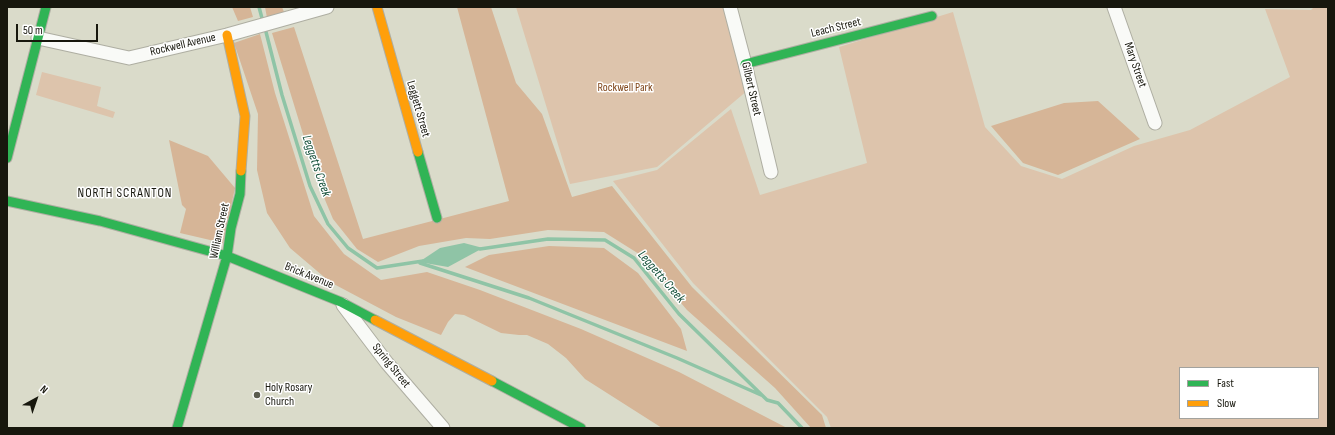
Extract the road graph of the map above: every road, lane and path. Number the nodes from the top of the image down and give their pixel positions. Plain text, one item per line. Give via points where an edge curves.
1 (46, 7) edge
2 (328, 7) edge
3 (377, 7) edge
4 (730, 7) edge
5 (1114, 7) edge
6 (932, 16) dead end
7 (227, 35) junction
8 (38, 38) junction
9 (745, 64) junction
10 (1155, 123) dead end
11 (7, 158) edge
12 (771, 172) dead end
13 (7, 201) edge
14 (437, 218) dead end
15 (227, 256) junction
16 (341, 302) junction
17 (177, 428) edge
18 (443, 428) edge
19 (581, 428) edge

1 - 8 street
2 - 7 street, Rockwell Avenue
3 - 14 street, Leggett Street
4 - 9 street, Gilbert Street
5 - 10 street, Mary Street
6 - 9 street, Leach Street
7 - 8 street, Rockwell Avenue via 129,58
7 - 15 street, William Street via 245,116 240,194
8 - 11 street
9 - 12 street, Gilbert Street
13 - 15 street, Brick Avenue via 100,221
15 - 16 street, Brick Avenue
15 - 17 street, William Street
16 - 18 street, Spring Street via 386,363
16 - 19 street, Brick Avenue

